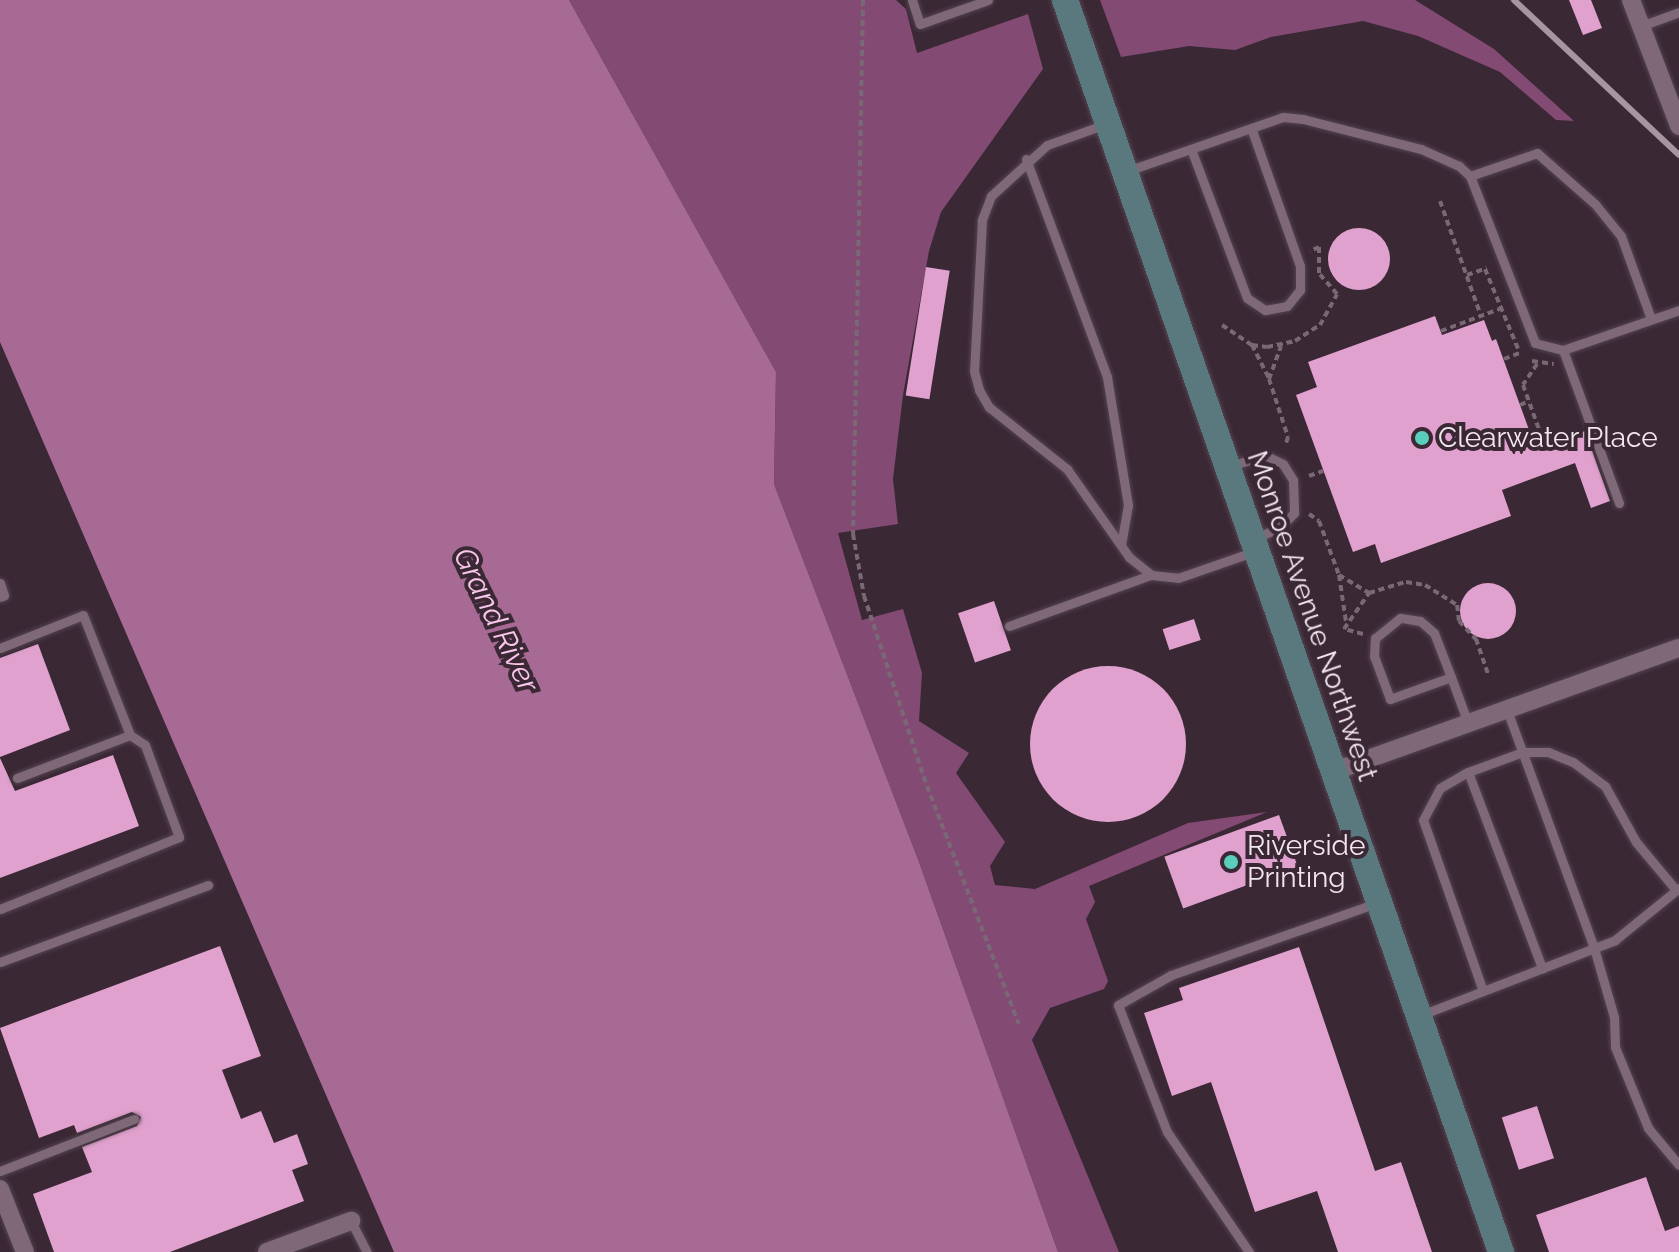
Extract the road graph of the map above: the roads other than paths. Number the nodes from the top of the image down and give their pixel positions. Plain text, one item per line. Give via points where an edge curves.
1 (912, 0) edge
2 (988, 0) edge
3 (1065, 0) edge
4 (1631, 0) edge
5 (1679, 12) edge
6 (1641, 26) junction
7 (1108, 124) junction
8 (1679, 126) edge
9 (1251, 128) junction
10 (1191, 149) junction
11 (1026, 159) junction
12 (1124, 172) junction
13 (1470, 176) junction
14 (1679, 310) edge
15 (1651, 319) junction
16 (1563, 350) junction
17 (1227, 467) junction
18 (1619, 503) dead end
19 (1121, 544) junction
20 (1254, 545) junction
21 (1151, 575) junction
22 (0, 583) edge
23 (0, 597) edge
24 (1009, 626) dead end
25 (0, 648) edge
26 (1679, 648) edge
27 (1451, 677) junction
28 (1507, 710) junction
29 (1468, 723) junction
30 (130, 735) junction
31 (1523, 752) junction
32 (1332, 772) junction
33 (1468, 772) junction
34 (17, 778) dead end
35 (208, 885) dead end
36 (1678, 889) edge
37 (1378, 903) junction
38 (0, 909) edge
39 (1594, 948) junction
40 (0, 962) edge
41 (1542, 968) junction
42 (1483, 991) junction
43 (1418, 1017) junction
44 (134, 1119) dead end
45 (1679, 1165) edge
46 (0, 1171) edge
47 (0, 1189) edge
48 (351, 1221) joint
49 (25, 1252) edge
50 (267, 1252) edge
51 (367, 1252) edge
52 (1249, 1252) edge
53 (1501, 1252) edge

1 - 2 lane via 920,24
3 - 7 main road, Monroe Avenue Northwest
4 - 6 street
5 - 6 lane
6 - 8 street
7 - 11 lane via 1047,145
7 - 12 main road, Monroe Avenue Northwest
9 - 10 lane
9 - 10 lane via 1300,266 1300,290 1287,306 1265,310 1247,298
9 - 13 lane via 1283,117 1303,119 1434,153
10 - 12 lane
11 - 19 lane via 1107,377 1128,505
11 - 19 lane via 991,196 982,220 974,371 989,407 1067,469
12 - 17 main road, Monroe Avenue Northwest
13 - 15 lane via 1537,153 1595,204 1621,236
13 - 16 lane via 1528,337
14 - 15 lane
15 - 16 lane
16 - 18 lane
17 - 20 main road, Monroe Avenue Northwest
17 - 20 lane via 1265,455 1283,464 1293,480 1296,501 1288,522
19 - 21 lane
20 - 21 lane via 1178,578
20 - 32 main road, Monroe Avenue Northwest
21 - 24 lane
22 - 23 lane
25 - 30 lane via 83,615
26 - 28 street
27 - 27 lane via 1434,633 1420,621 1400,618 1375,638 1374,656 1390,699
27 - 29 lane
28 - 29 street
28 - 31 lane
29 - 32 street
30 - 34 lane
30 - 38 lane via 145,745 179,837
31 - 33 lane
31 - 36 lane via 1548,752 1573,762 1605,786 1636,842
31 - 39 lane
32 - 37 main road, Monroe Avenue Northwest
33 - 41 lane
33 - 42 lane via 1440,788 1423,820
35 - 40 lane
36 - 39 lane via 1625,933
37 - 43 main road, Monroe Avenue Northwest
37 - 52 lane via 1171,975 1118,1005 1167,1132
39 - 41 lane
39 - 45 lane via 1614,1017 1615,1047 1648,1128
41 - 42 lane
42 - 43 lane
43 - 53 main road, Monroe Avenue Northwest
44 - 46 lane
47 - 49 street
48 - 50 street
48 - 51 lane

